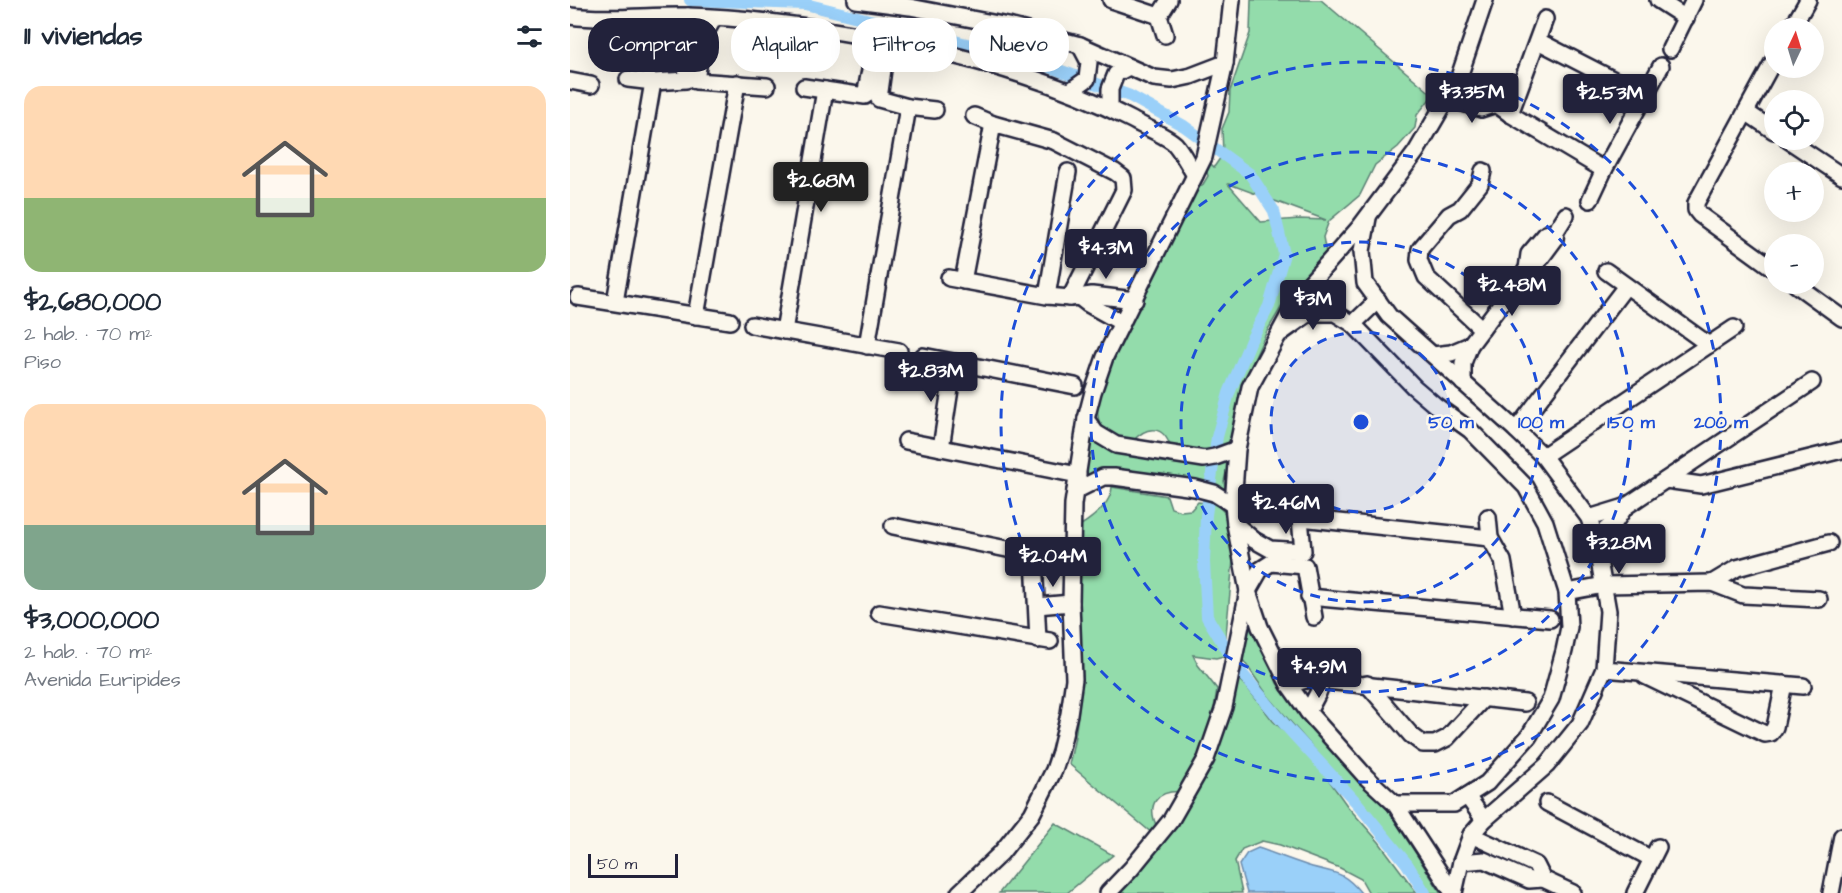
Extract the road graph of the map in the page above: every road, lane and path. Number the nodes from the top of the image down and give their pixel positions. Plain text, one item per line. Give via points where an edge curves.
1 (856, 0) edge
2 (1111, 0) edge
3 (1169, 0) edge
4 (1485, 0) edge
5 (1658, 0) edge
6 (1694, 0) edge
7 (1808, 0) edge
8 (1230, 1) edge
9 (910, 4) edge
10 (570, 16) edge
11 (688, 16) junction
12 (1159, 16) junction
13 (714, 18) edge
14 (719, 18) edge
15 (1686, 18) junction
16 (1798, 18) edge
17 (1545, 19) dead end
18 (852, 34) edge
19 (1165, 35) dead end
20 (1538, 41) junction
21 (1080, 45) junction
22 (1670, 50) dead end
23 (957, 56) edge
24 (1225, 63) junction
25 (1661, 66) dead end
26 (1129, 67) junction
27 (693, 72) edge
28 (872, 72) edge
29 (881, 72) edge
30 (1764, 78) edge
31 (628, 79) dead end
32 (691, 80) junction
33 (1458, 80) junction
34 (570, 81) edge
35 (653, 82) junction
36 (736, 83) junction
37 (591, 85) dead end
38 (767, 86) dead end
39 (804, 87) dead end
40 (825, 90) junction
41 (1070, 91) junction
42 (1645, 96) junction
43 (872, 98) junction
44 (1448, 98) junction
45 (1496, 104) junction
46 (908, 107) junction
47 (1110, 108) junction
48 (935, 110) dead end
49 (1746, 112) junction
50 (1510, 114) junction
51 (974, 116) dead end
52 (993, 124) junction
53 (1764, 124) edge
54 (1805, 150) edge
55 (1486, 167) dead end
56 (1604, 171) junction
57 (1840, 171) edge
58 (1068, 172) dead end
59 (1195, 175) junction
60 (1590, 200) dead end
61 (1566, 215) dead end
62 (1369, 217) junction
63 (1764, 262) edge
64 (1606, 271) dead end
65 (1626, 286) junction
66 (1809, 294) edge
67 (1047, 296) junction
68 (578, 297) dead end
69 (1074, 297) junction
70 (1134, 300) junction
71 (1378, 300) junction
72 (615, 302) junction
73 (696, 316) junction
74 (1842, 318) edge
75 (730, 321) dead end
76 (1122, 323) junction
77 (752, 324) dead end
78 (1353, 324) junction
79 (1734, 328) dead end
80 (1482, 329) junction
81 (784, 331) junction
82 (1276, 337) junction
83 (1470, 345) junction
84 (1709, 345) junction
85 (867, 346) junction
86 (899, 351) dead end
87 (1433, 355) junction
88 (923, 356) dead end
89 (954, 363) junction
90 (1812, 382) dead end
91 (1463, 383) junction
92 (1076, 386) dead end
93 (1086, 419) junction
94 (1516, 430) junction
95 (906, 441) dead end
96 (941, 448) junction
97 (1237, 448) junction
98 (1842, 450) edge
99 (1543, 456) junction
100 (1078, 475) junction
101 (1666, 480) junction
102 (1075, 490) junction
103 (1299, 497) dead end
104 (1233, 505) junction
105 (1625, 507) junction
106 (1488, 517) dead end
107 (1301, 518) junction
108 (1589, 518) junction
109 (1234, 524) junction
110 (893, 526) dead end
111 (1490, 538) junction
112 (1595, 538) junction
113 (1829, 543) dead end
114 (1270, 556) junction
115 (1712, 583) junction
116 (1604, 585) junction
117 (1248, 591) junction
118 (1567, 592) junction
119 (1309, 597) junction
120 (1819, 599) dead end
121 (1071, 603) junction
122 (1037, 606) junction
123 (879, 613) dead end
124 (1513, 616) junction
125 (1314, 617) dead end
126 (1550, 620) dead end
127 (1604, 669) junction
128 (1637, 672) junction
129 (1323, 680) junction
130 (1367, 684) junction
131 (1784, 684) junction
132 (1289, 685) junction
133 (1803, 686) dead end
134 (1484, 698) junction
135 (1525, 703) dead end
136 (1308, 712) junction
137 (1467, 796) junction
138 (1547, 803) dead end
139 (1395, 804) junction
140 (1484, 820) junction
141 (1471, 835) junction
142 (1842, 836) edge
143 (1461, 862) junction
144 (1543, 879) junction
145 (1562, 891) edge
146 (959, 893) edge
147 (1108, 893) edge
148 (1453, 893) edge
149 (1635, 893) edge
150 (1831, 893) edge

1 - 9 street
2 - 12 street
3 - 12 street
4 - 33 street
5 - 15 street
6 - 15 street
7 - 16 street
8 - 24 street
9 - 21 street
10 - 11 street
11 - 13 street
11 - 32 street
12 - 19 street
14 - 18 street
15 - 22 street
17 - 20 street
20 - 42 street
20 - 50 street
21 - 26 street
21 - 41 street via 1089,62 1087,79
23 - 41 street
24 - 26 street via 1172,80 1154,78
24 - 59 street via 1204,157
25 - 42 street
26 - 47 street via 1116,74 1110,89
27 - 32 street
28 - 43 street
29 - 43 street
30 - 49 street
31 - 35 street
32 - 35 street
32 - 36 street
33 - 44 street
33 - 45 street via 1488,94
34 - 37 street
35 - 72 street
36 - 38 street
36 - 73 street
39 - 40 street
40 - 43 street
40 - 81 street
41 - 47 street
42 - 56 street
43 - 46 street
44 - 45 street via 1481,109
44 - 62 street via 1416,152
45 - 50 street
46 - 48 street
46 - 85 street
47 - 59 street via 1174,143
49 - 53 street
49 - 63 street via 1696,203 1696,210
50 - 56 street
51 - 52 street
52 - 67 street via 956,280
52 - 69 street via 1054,141 1123,178 1124,190
54 - 57 street
55 - 80 street via 1473,178 1420,249 1419,260 1426,277
56 - 60 street
58 - 67 street
59 - 70 street
61 - 80 street via 1555,239
62 - 71 street via 1362,251 1365,283
62 - 82 street via 1301,292
64 - 65 street
65 - 84 street
65 - 94 street
66 - 74 street
67 - 69 street
68 - 72 street
69 - 70 street
69 - 76 street
70 - 76 street
71 - 78 street
71 - 87 street via 1389,316
72 - 73 street
73 - 75 street
76 - 93 street via 1105,357
77 - 81 street
78 - 82 street via 1335,313 1310,313
78 - 118 street via 1414,387 1470,430 1526,487 1545,522
79 - 84 street
80 - 83 street
81 - 85 street
82 - 97 street via 1250,387
83 - 87 street
83 - 91 street via 1463,363
84 - 99 street
85 - 86 street
87 - 91 street
88 - 89 street
89 - 92 street
89 - 96 street
90 - 101 street
91 - 94 street
93 - 97 street via 1096,433 1116,445 1210,458
93 - 100 street
94 - 99 street
95 - 96 street
96 - 100 street
97 - 104 street
98 - 101 street via 1701,485
99 - 108 street
100 - 102 street
101 - 105 street
102 - 104 street via 1103,477 1114,477 1196,488
102 - 121 street
103 - 107 street
104 - 109 street
105 - 108 street
105 - 112 street via 1615,522
106 - 111 street
107 - 111 street
107 - 114 street via 1303,551
108 - 112 street
109 - 114 street
109 - 117 street
110 - 122 street via 1032,554
111 - 124 street via 1503,561
112 - 116 street
113 - 115 street via 1737,568
114 - 117 street
114 - 119 street via 1305,566
115 - 116 street
115 - 120 street via 1743,595
116 - 118 street
116 - 127 street via 1608,611
117 - 132 street via 1260,627
117 - 147 street via 1221,715 1206,759 1171,820
118 - 137 street via 1569,627 1551,699 1529,736 1487,783
119 - 124 street
119 - 125 street
121 - 122 street
121 - 146 street via 1074,678 1054,770 1032,814 1001,853
122 - 123 street via 1044,640
124 - 126 street
127 - 128 street
127 - 140 street via 1580,724 1547,765
128 - 131 street
128 - 131 street via 1764,734 1775,727
129 - 130 street
129 - 132 street via 1309,679
129 - 136 street
130 - 134 street
130 - 134 street via 1423,744 1447,738
131 - 133 street
132 - 136 street
134 - 135 street
136 - 139 street
137 - 139 street via 1454,804
137 - 140 street
138 - 149 street via 1655,853
139 - 148 street
140 - 141 street
141 - 143 street
141 - 144 street via 1536,865
142 - 150 street
143 - 144 street via 1484,860 1529,880
143 - 148 street
144 - 145 street

